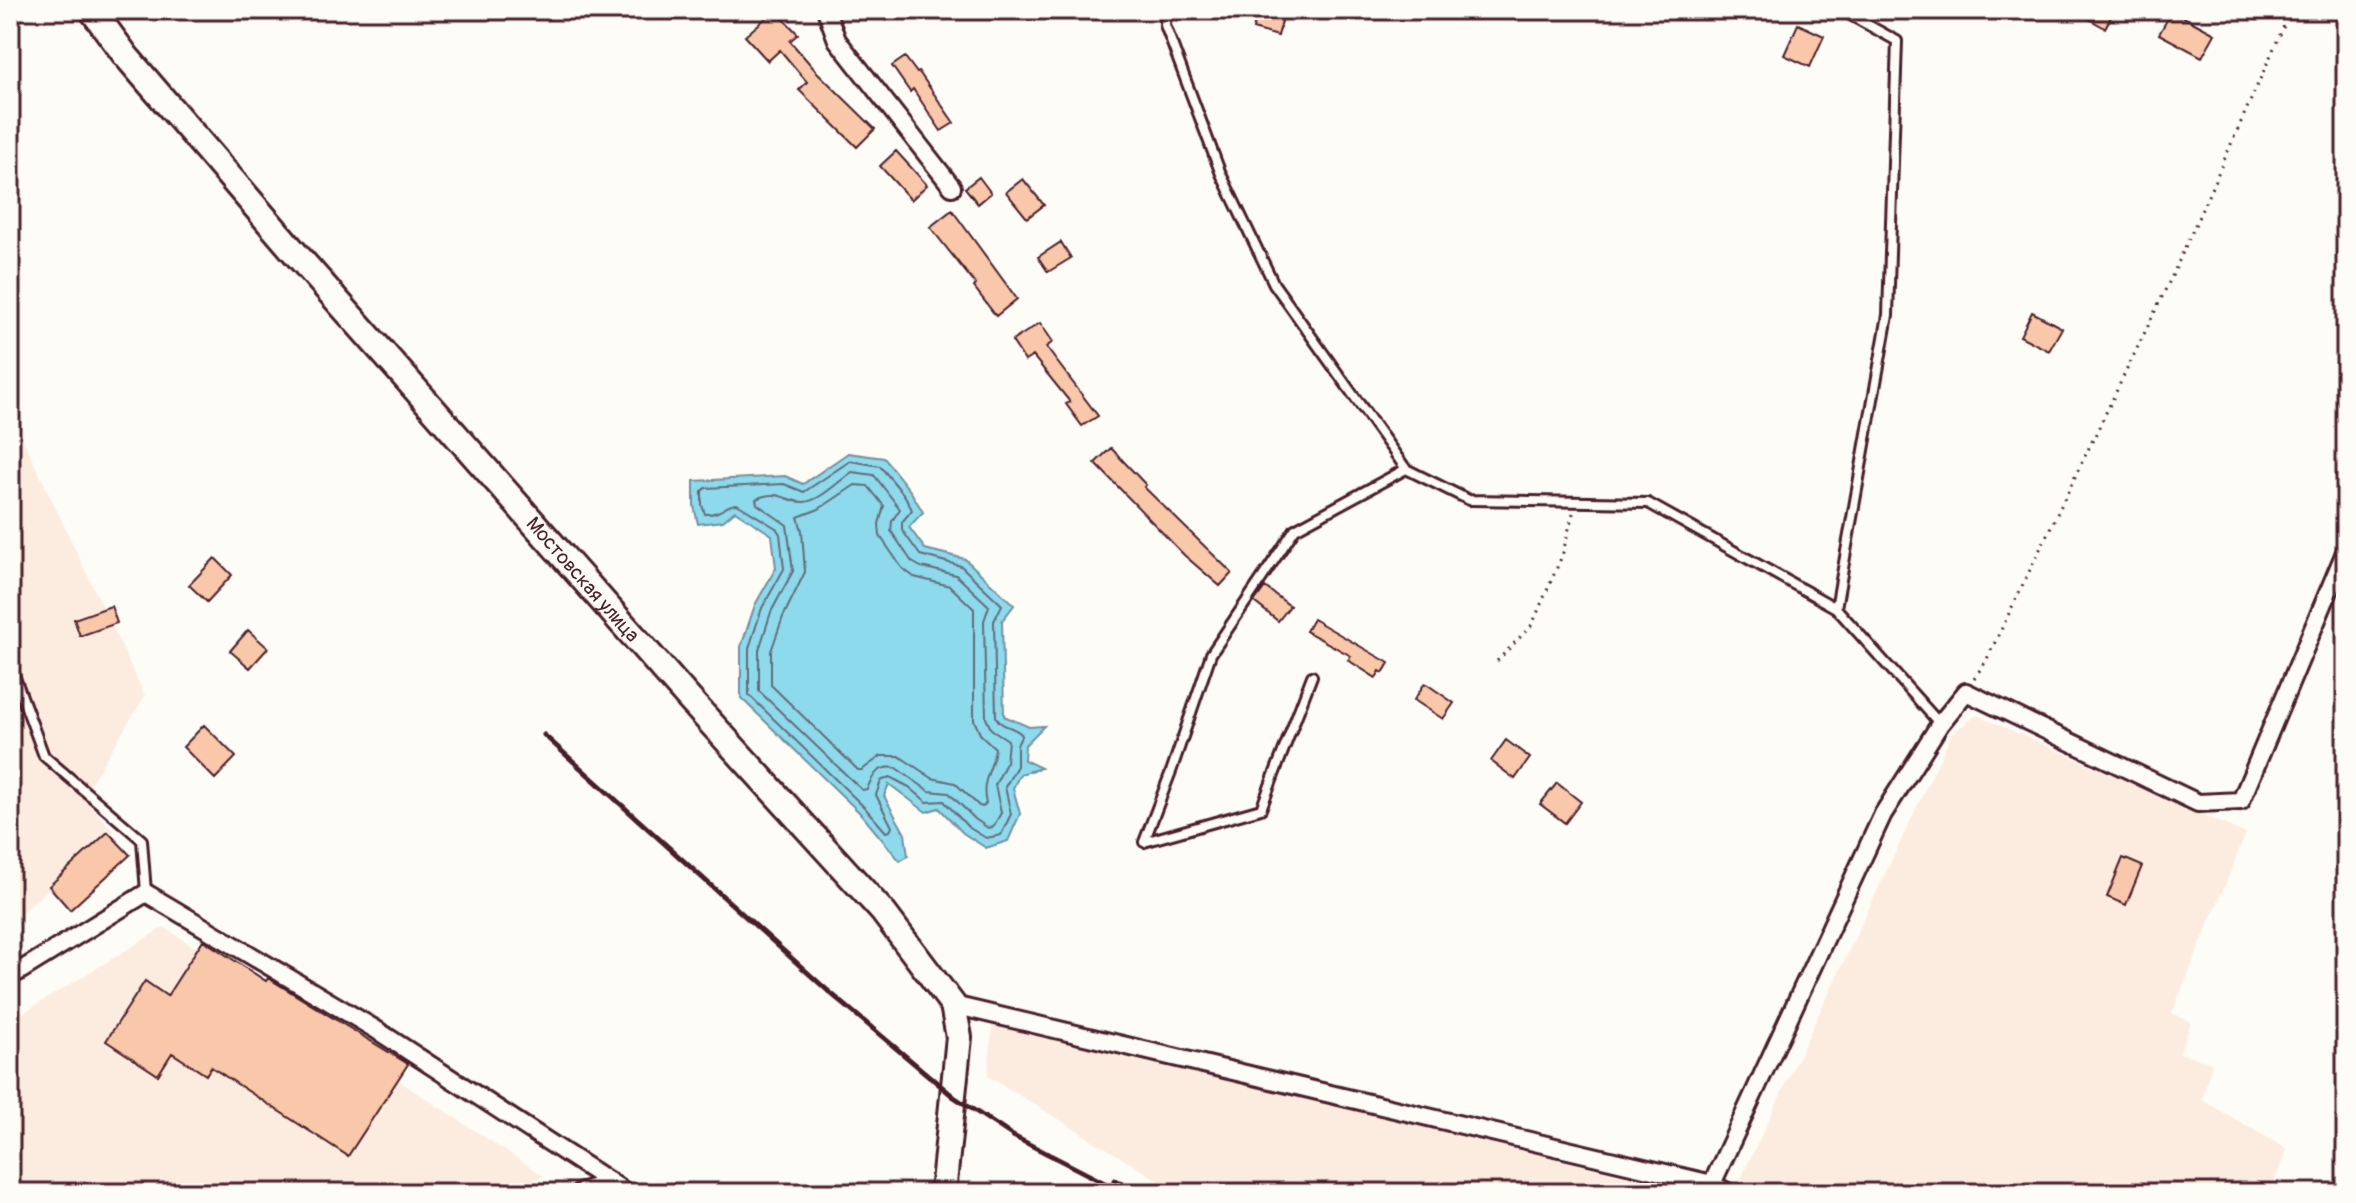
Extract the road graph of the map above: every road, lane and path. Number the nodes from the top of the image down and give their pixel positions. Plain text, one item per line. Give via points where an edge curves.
1 (92, 10) edge
2 (826, 10) edge
3 (1166, 10) edge
4 (1841, 10) edge
5 (2291, 10) edge
6 (952, 187) dead end
7 (1406, 469) junction
8 (1576, 502) junction
9 (2346, 550) edge
10 (1836, 608) junction
11 (1497, 661) dead end
12 (10, 664) edge
13 (1312, 676) dead end
14 (1966, 692) junction
15 (1940, 724) junction
16 (146, 893) junction
17 (10, 977) edge
18 (953, 1005) junction
19 (1712, 1184) junction
20 (603, 1187) edge
21 (580, 1193) edge
22 (627, 1193) edge
23 (943, 1193) edge
24 (1729, 1193) edge

1 - 18 street, Мостовская улица via 296,254 883,912
2 - 6 street via 837,40
3 - 7 lane via 1165,25 1221,174 1274,284
4 - 10 lane via 1897,41 1888,315
5 - 14 path via 2167,286 1985,663
7 - 8 lane via 1469,500
7 - 13 lane via 1295,529 1211,654 1144,842 1261,809
8 - 10 lane via 1648,503
8 - 11 path via 1562,556 1532,625
9 - 14 street via 2241,801 2198,803
10 - 15 lane
12 - 16 lane via 44,756 142,840
14 - 15 street
15 - 19 street via 1883,814
16 - 17 street
16 - 20 street via 375,1029
18 - 19 street
18 - 23 street, Мостовская улица via 959,1037
19 - 24 street
20 - 21 street
20 - 22 street

